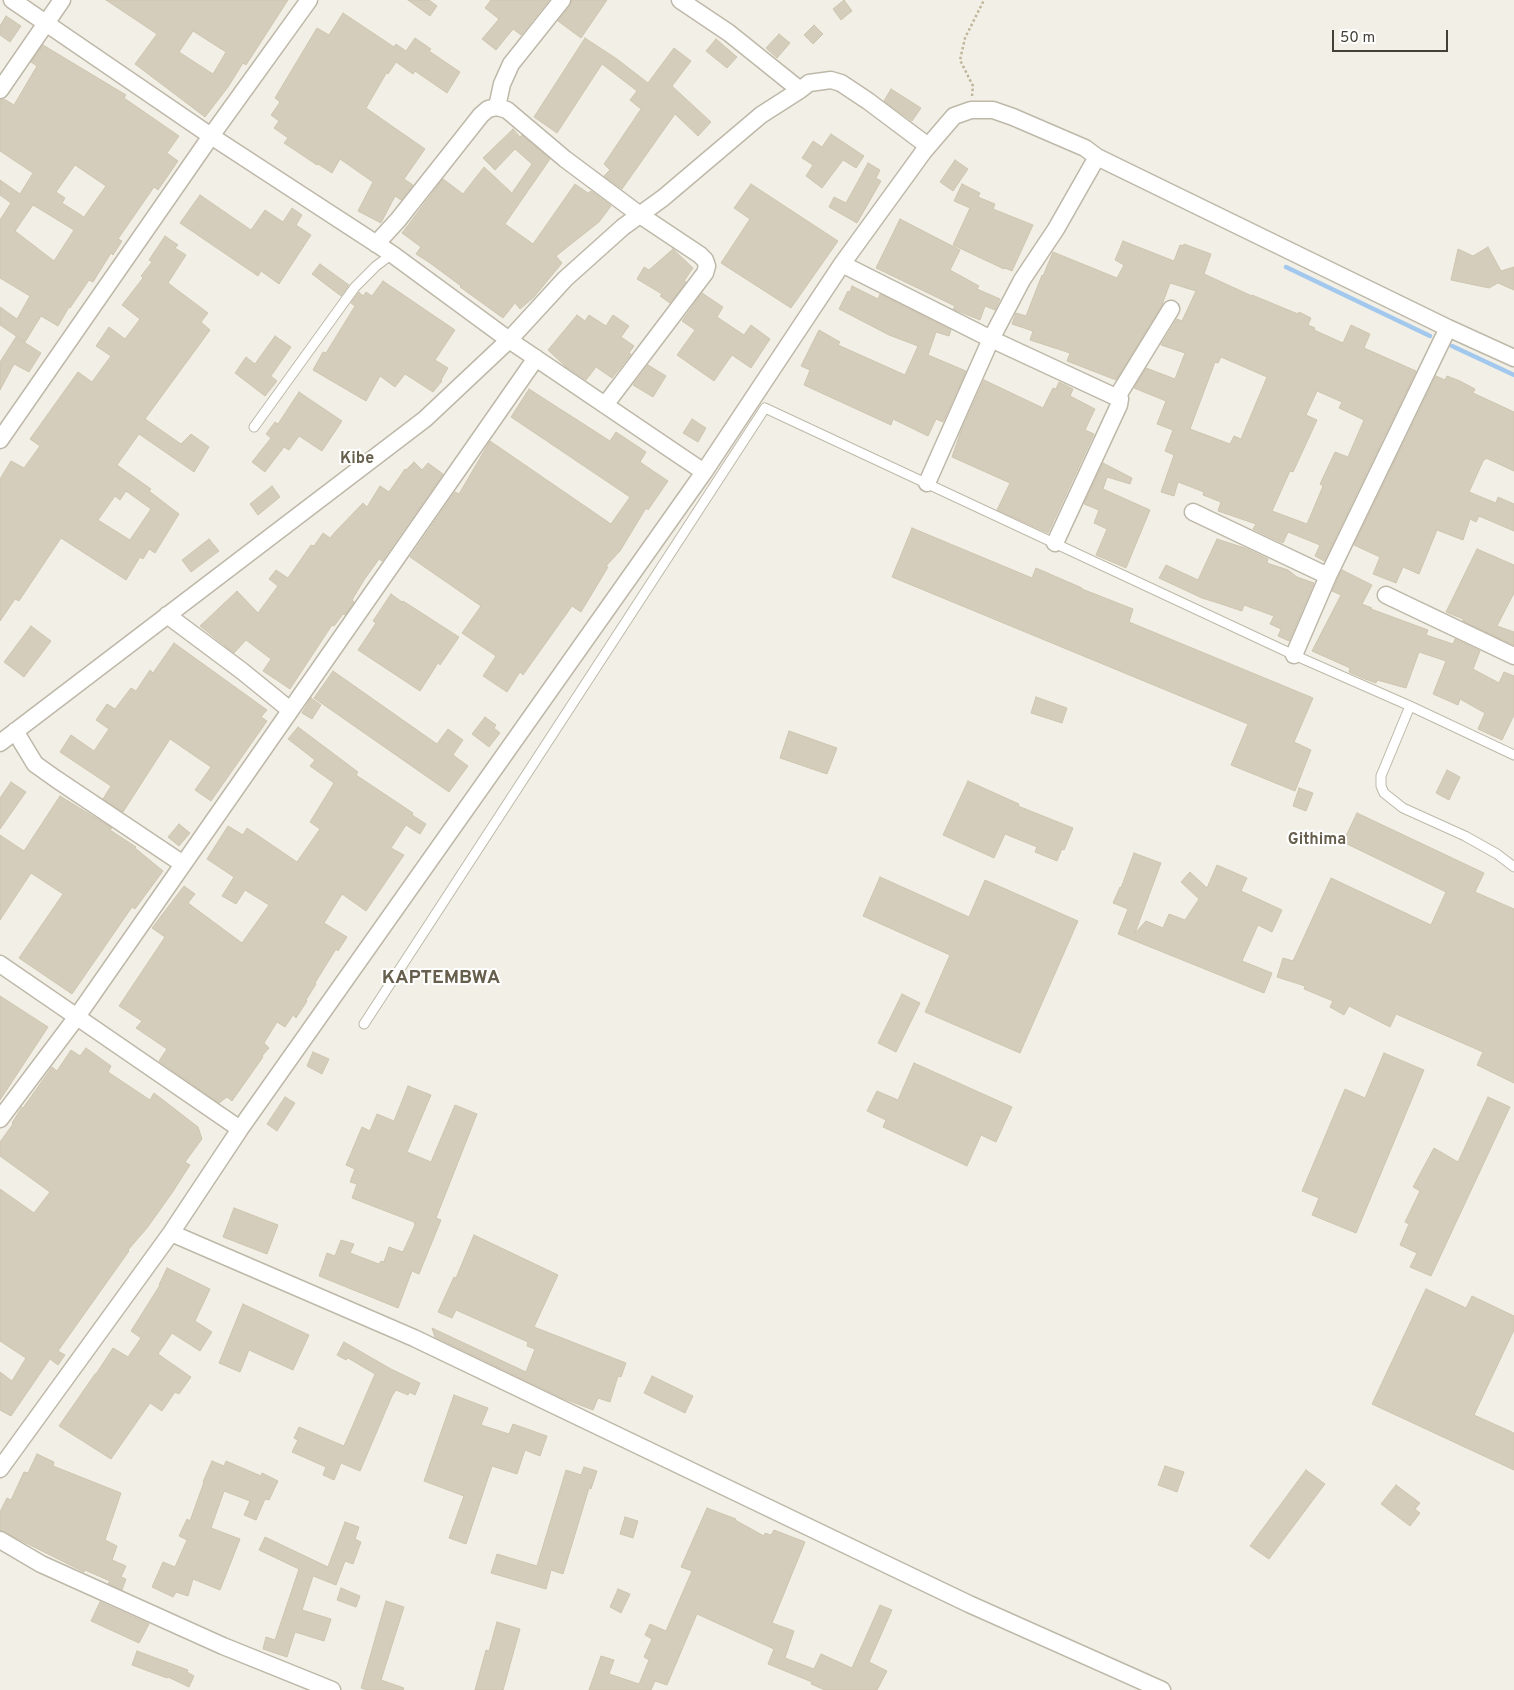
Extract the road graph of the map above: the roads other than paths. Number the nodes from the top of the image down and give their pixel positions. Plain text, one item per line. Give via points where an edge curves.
1 (12, 0) edge
2 (62, 0) edge
3 (309, 0) edge
4 (562, 0) edge
5 (680, 0) edge
6 (46, 24) junction
7 (0, 90) edge
8 (800, 90) junction
9 (497, 107) junction
10 (211, 136) junction
11 (928, 146) junction
12 (1097, 157) junction
13 (640, 214) junction
14 (376, 244) junction
15 (392, 254) junction
16 (842, 264) junction
17 (1172, 309) dead end
18 (1448, 328) junction
19 (991, 339) junction
20 (509, 340) junction
21 (536, 358) junction
22 (1514, 358) edge
23 (1116, 397) junction
24 (605, 405) junction
25 (254, 427) dead end
26 (0, 440) edge
27 (704, 472) junction
28 (927, 483) junction
29 (1193, 512) dead end
30 (1055, 542) junction
31 (1328, 576) junction
32 (1386, 595) dead end
33 (167, 615) junction
34 (1294, 655) junction
35 (1514, 656) edge
36 (1410, 706) junction
37 (290, 710) junction
38 (15, 730) junction
39 (0, 743) edge
40 (1514, 755) edge
41 (183, 864) junction
42 (1514, 867) edge
43 (0, 964) edge
44 (76, 1018) junction
45 (364, 1024) dead end
46 (0, 1119) edge
47 (240, 1129) junction
48 (171, 1233) junction
49 (0, 1469) edge
50 (0, 1540) edge
51 (332, 1690) edge
52 (1162, 1690) edge

1 - 6 street
2 - 6 street
3 - 10 street
4 - 9 street via 511,64
5 - 8 street via 729,32
6 - 7 street
6 - 10 street
8 - 11 street via 810,83 831,80 841,83
8 - 13 street via 761,114
9 - 13 street via 507,110 565,159
9 - 14 street via 481,114
10 - 14 street
10 - 26 street
11 - 12 street via 954,116 971,110 993,110 1086,148
11 - 16 street
12 - 18 street
12 - 19 street via 1022,280
13 - 20 street via 565,279
13 - 24 street via 700,255 707,266 705,273
14 - 15 street
15 - 20 street
15 - 25 lane via 355,287
16 - 19 street
16 - 27 street
17 - 23 street
18 - 22 street
18 - 31 street
19 - 23 street
19 - 28 street
20 - 21 street
20 - 33 street via 425,419
21 - 24 street
21 - 37 street
23 - 30 street via 1120,399 1119,405
24 - 27 street
27 - 47 street
28 - 30 lane
28 - 45 lane via 765,408
29 - 31 street
30 - 34 lane
31 - 34 street
32 - 35 street
33 - 37 street
33 - 38 street
34 - 36 lane
36 - 40 lane
36 - 42 lane via 1381,776 1384,793 1404,808 1465,836
37 - 41 street
38 - 39 street
38 - 41 street via 35,764
41 - 44 street
43 - 44 street
44 - 46 street
44 - 47 street
47 - 48 street
48 - 49 street
48 - 52 street via 414,1338 969,1604
50 - 51 street via 41,1564 224,1646

